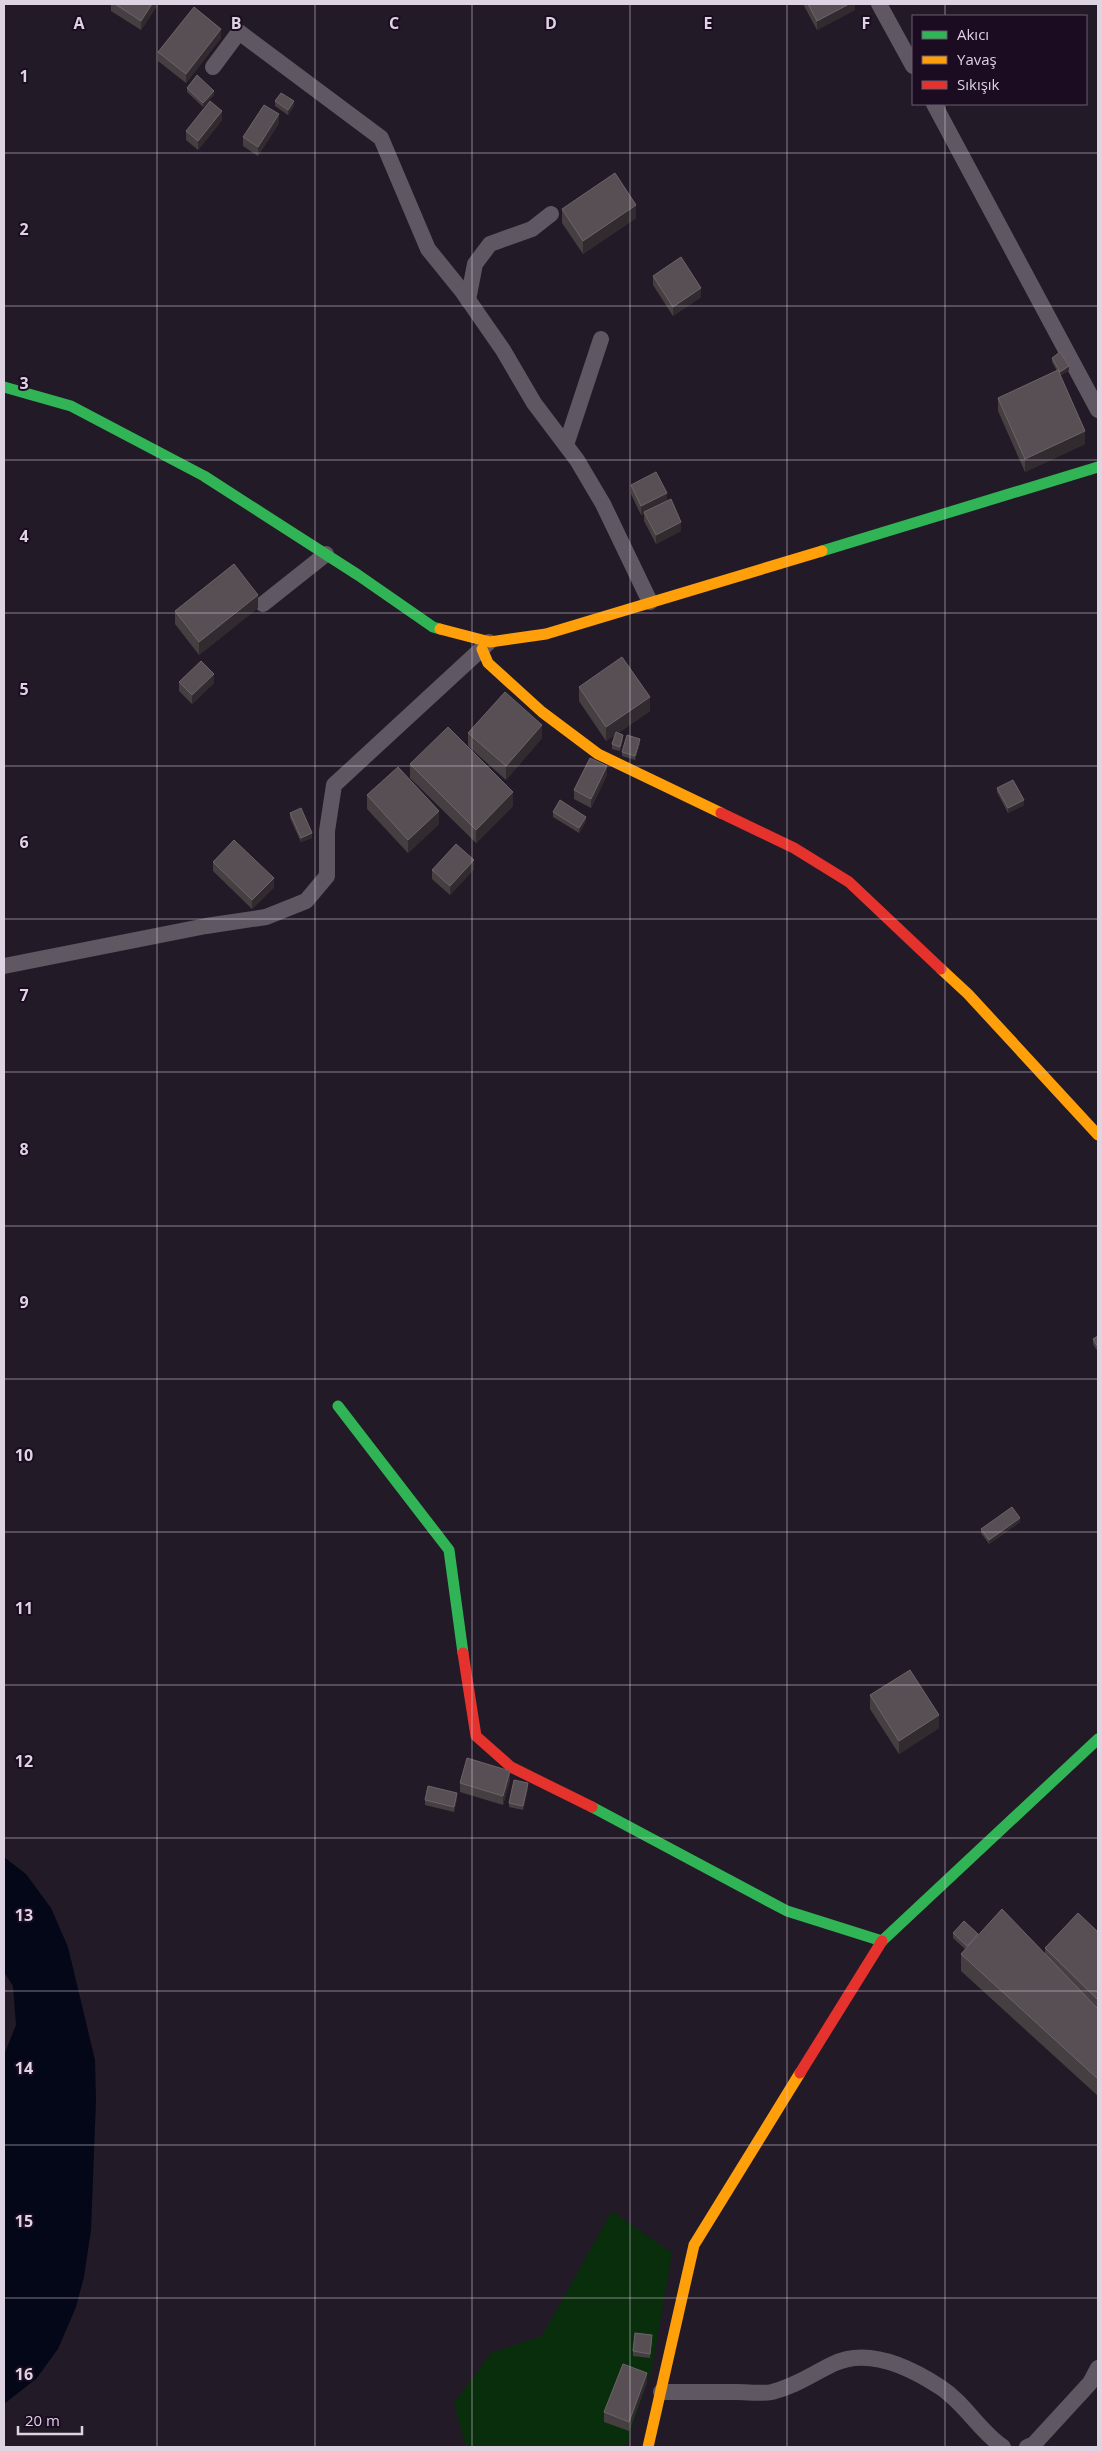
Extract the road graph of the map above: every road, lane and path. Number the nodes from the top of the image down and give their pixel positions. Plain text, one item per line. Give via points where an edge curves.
1 (879, 4) edge
2 (912, 64) edge
3 (213, 67) dead end
4 (935, 105) edge
5 (551, 214) dead end
6 (468, 300) junction
7 (601, 338) dead end
8 (4, 387) edge
9 (1098, 410) edge
10 (566, 445) junction
11 (1098, 466) edge
12 (326, 554) junction
13 (650, 602) junction
14 (263, 604) dead end
15 (486, 646) junction
16 (4, 966) edge
17 (1098, 1134) edge
18 (338, 1406) dead end
19 (1098, 1739) edge
20 (882, 1941) junction
21 (1098, 2368) edge
22 (661, 2392) junction
23 (648, 2447) edge
24 (1003, 2447) edge
25 (1028, 2447) edge

1 - 2 street
3 - 6 street via 239,32 381,138 428,249
4 - 9 street
5 - 6 street via 532,229 490,244 475,264
6 - 10 street via 534,403
7 - 10 street
8 - 12 street via 72,406 204,476
10 - 13 street via 603,504
11 - 13 street
12 - 14 street
12 - 15 street via 433,627
13 - 15 street via 546,634
15 - 16 street via 334,785 327,831 327,876 306,901 266,917
15 - 17 street via 488,663 542,712 598,754 794,848 849,882 968,994
18 - 20 street via 449,1550 476,1736 511,1767 787,1912
19 - 20 street
20 - 22 street via 694,2245
21 - 25 street via 1090,2383
22 - 23 street
22 - 24 street via 769,2392 792,2386 834,2363 855,2357 877,2359 909,2369 942,2387 968,2410 993,2441

